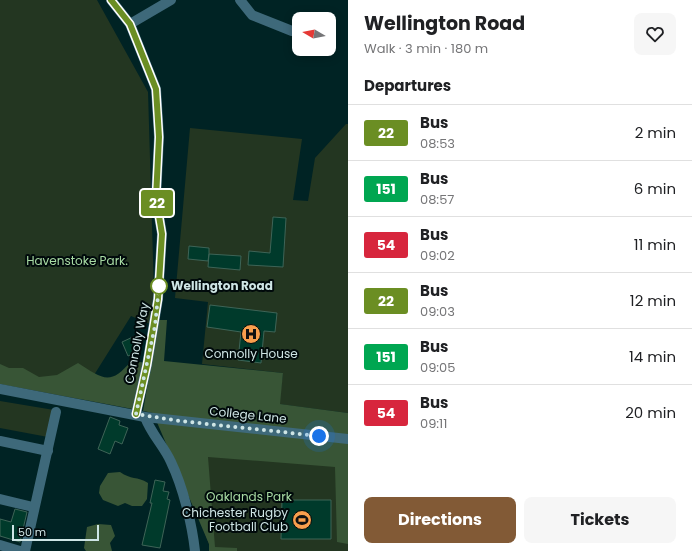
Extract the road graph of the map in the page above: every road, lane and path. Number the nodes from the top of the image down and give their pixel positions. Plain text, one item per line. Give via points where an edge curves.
1 (111, 0) edge
2 (171, 0) edge
3 (240, 0) edge
4 (130, 24) junction
5 (292, 31) dead end
6 (0, 389) edge
7 (56, 412) dead end
8 (140, 416) junction
9 (348, 439) edge
10 (0, 441) edge
11 (48, 451) junction
12 (0, 499) edge
13 (33, 507) junction
14 (0, 545) edge
15 (20, 551) edge
16 (25, 551) edge
17 (195, 551) edge

1 - 4 street, Connolly Way
2 - 4 street
3 - 5 street via 252,16
4 - 8 street, Connolly Way via 156,89 159,137 156,198 162,234 155,326
6 - 8 street, College Lane
7 - 11 street
8 - 9 street, College Lane
8 - 17 street via 148,424 171,462 182,495
10 - 11 street
11 - 13 street
12 - 13 street
13 - 16 street
14 - 15 street

